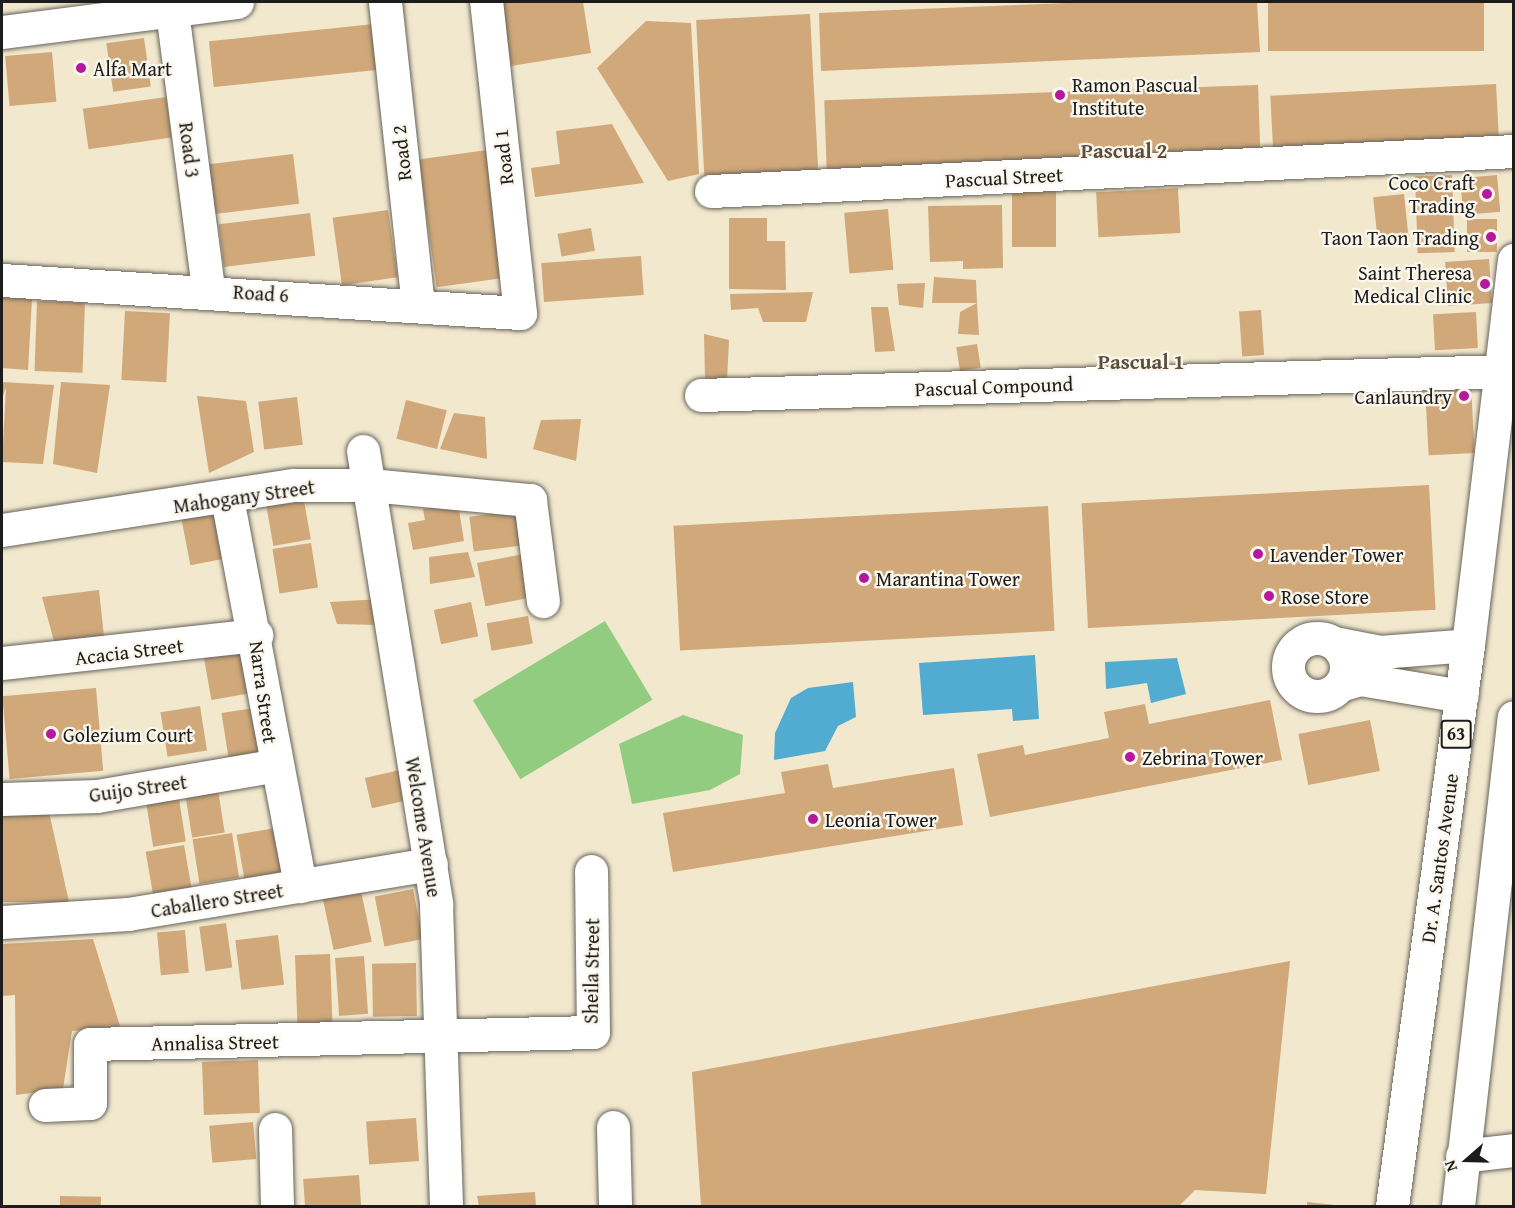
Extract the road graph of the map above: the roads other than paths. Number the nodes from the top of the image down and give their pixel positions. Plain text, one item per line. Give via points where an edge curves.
1 (222, 2) edge
2 (385, 2) edge
3 (486, 2) edge
4 (172, 11) junction
5 (2, 32) edge
6 (1514, 152) edge
7 (711, 191) dead end
8 (1514, 260) edge
9 (2, 280) edge
10 (208, 289) junction
11 (418, 305) junction
12 (520, 313) joint
13 (1503, 371) junction
14 (701, 394) dead end
15 (363, 452) dead end
16 (370, 484) junction
17 (227, 498) junction
18 (2, 530) edge
19 (543, 601) dead end
20 (256, 635) junction
21 (1334, 643) junction
22 (1468, 645) junction
23 (2, 663) edge
24 (1340, 685) junction
25 (1462, 696) junction
26 (1514, 717) edge
27 (273, 766) junction
28 (2, 799) edge
29 (431, 864) junction
30 (591, 871) dead end
31 (300, 886) junction
32 (2, 922) edge
33 (443, 1037) junction
34 (45, 1105) dead end
35 (613, 1127) dead end
36 (275, 1129) dead end
37 (1514, 1150) edge
38 (1462, 1156) junction
39 (277, 1206) edge
40 (446, 1206) edge
41 (615, 1206) edge
42 (1392, 1206) edge
43 (1458, 1206) edge

1 - 4 street
2 - 11 street, Road 2
3 - 12 street, Road 1
4 - 5 street
4 - 10 street, Road 3
6 - 7 street, Pascual Street
8 - 13 street, Dr. A. Santos Avenue / 63
9 - 10 street, Road 6
10 - 11 street, Road 6
11 - 12 street, Road 6
13 - 14 street, Pascual Compound
13 - 22 street, Dr. A. Santos Avenue / 63
15 - 16 street, Welcome Avenue
16 - 17 street, Mahogany Street via 294,485
16 - 19 street, Mahogany Street via 530,500
16 - 29 street, Welcome Avenue
17 - 18 street, Mahogany Street
17 - 20 street, Narra Street
20 - 23 street, Acacia Street
20 - 27 street, Narra Street
21 - 22 street via 1380,652
21 - 24 street via 1346,663
21 - 24 street via 1305,640 1293,650 1288,669 1296,687 1313,696
22 - 25 street, Dr. A. Santos Avenue / 63
24 - 25 street via 1360,679
25 - 42 street, Dr. A. Santos Avenue / 63
26 - 38 street
27 - 28 street, Guijo Street via 97,796
27 - 31 street, Narra Street
29 - 31 street, Caballero Street
29 - 33 street, Welcome Avenue
30 - 33 street, Sheila Street via 593,1032
31 - 32 street, Caballero Street via 128,914
33 - 34 street, Annalisa Street via 90,1044 90,1103
33 - 40 street, Welcome Avenue
35 - 41 street
36 - 39 street
37 - 38 street
38 - 43 street

